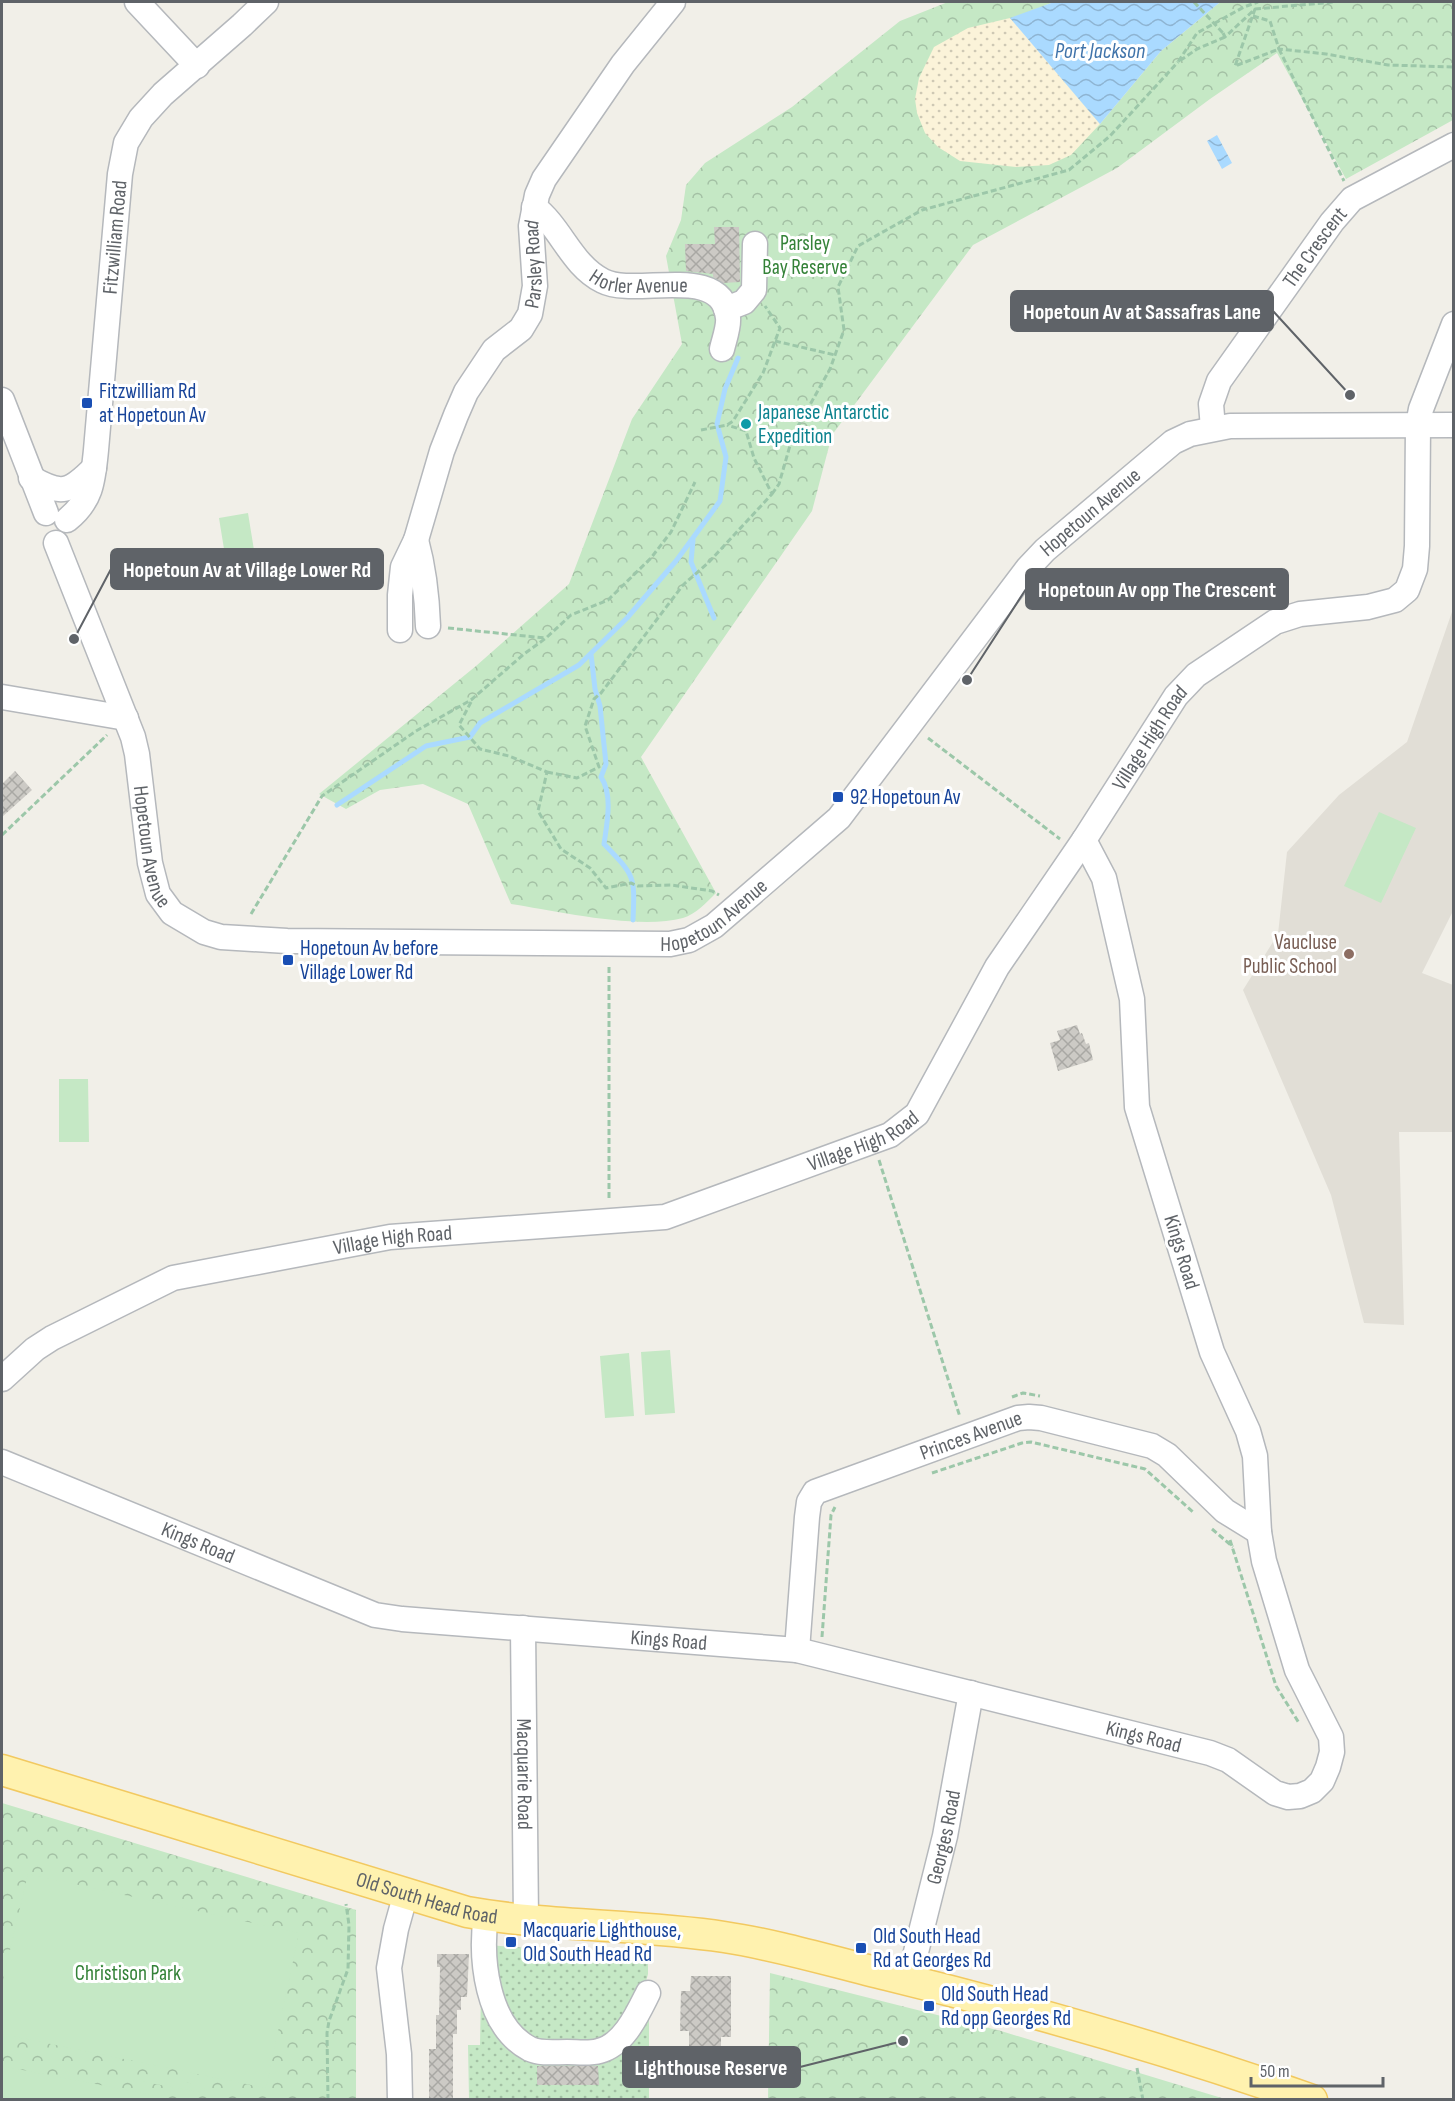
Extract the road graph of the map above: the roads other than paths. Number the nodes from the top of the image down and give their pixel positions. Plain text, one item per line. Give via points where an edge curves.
1 (137, 2) edge
2 (266, 2) edge
3 (674, 2) edge
4 (196, 66) junction
5 (1454, 145) edge
6 (534, 207) junction
7 (755, 244) dead end
8 (726, 309) junction
9 (1454, 324) edge
10 (722, 349) dead end
11 (2, 400) edge
12 (1418, 425) junction
13 (1454, 425) edge
14 (1213, 428) junction
15 (94, 468) junction
16 (31, 478) junction
17 (57, 517) junction
18 (416, 540) junction
19 (56, 543) joint
20 (428, 626) road end
21 (400, 630) dead end
22 (2, 697) edge
23 (119, 725) junction
24 (1080, 845) junction
25 (2, 1378) edge
26 (2, 1462) edge
27 (1259, 1532) junction
28 (523, 1628) junction
29 (797, 1650) junction
30 (971, 1693) junction
31 (2, 1770) edge
32 (406, 1893) junction
33 (486, 1915) junction
34 (526, 1920) junction
35 (909, 1980) junction
36 (648, 1993) dead end
37 (400, 2100) edge
38 (1312, 2100) edge

1 - 4 street
2 - 4 street, Fitzwilliam Road
3 - 6 street, Parsley Road via 623,64 561,152 544,179
4 - 15 street, Fitzwilliam Road via 141,118 126,143
5 - 14 street, The Crescent via 1352,199 1332,222 1219,381 1210,404
6 - 8 street, Horler Avenue via 568,249 603,281 628,287 703,288 713,291
6 - 18 street, Parsley Road via 530,240 535,286 530,314 521,329 494,350 466,392 442,451
7 - 8 street via 754,290 744,302
8 - 10 street via 728,320
9 - 12 street
11 - 16 street
12 - 13 street, Hopetoun Avenue
12 - 14 street, Hopetoun Avenue
12 - 24 street, Village High Road via 1417,546 1415,569 1407,590 1395,600 1368,607 1300,614 1275,622 1196,675 1176,696
14 - 23 street, Hopetoun Avenue via 1173,442 1045,550 839,818 714,926 680,943 287,941 221,937 204,932 172,913 158,894 150,863 138,754
15 - 16 street via 70,489 44,486
15 - 17 street, Fitzwilliam Road via 91,488 82,507
16 - 17 street
17 - 19 street, Fitzwilliam Road via 67,535
18 - 20 street, Parsley Road via 426,586
18 - 21 street, Parsley Road via 403,567
19 - 23 street, Hopetoun Avenue
22 - 23 street
24 - 25 street, Village High Road via 996,967 917,1114 890,1135 665,1217 390,1237 173,1278 52,1338
24 - 27 street, Kings Road via 1104,878 1132,999 1137,1107 1212,1352 1248,1431 1255,1456
26 - 28 street, Kings Road via 375,1615
27 - 29 street, Princes Avenue via 1216,1518 1167,1455 1152,1446 1029,1417 1018,1418 815,1492 807,1517
27 - 30 street, Kings Road via 1297,1670 1331,1737 1328,1767 1312,1791 1288,1797 1210,1753
28 - 29 street, Kings Road
28 - 34 street, Macquarie Road
29 - 30 street, Kings Road
30 - 35 street, Georges Road via 945,1836
31 - 32 main road, Old South Head Road
32 - 33 main road, Old South Head Road
32 - 37 street via 389,1968
33 - 34 main road, Old South Head Road
33 - 36 street via 483,1952 496,2012 508,2030 529,2048 545,2052 606,2049 621,2037
34 - 35 main road, Old South Head Road via 723,1937
35 - 38 main road, Old South Head Road via 999,2002 1240,2074

